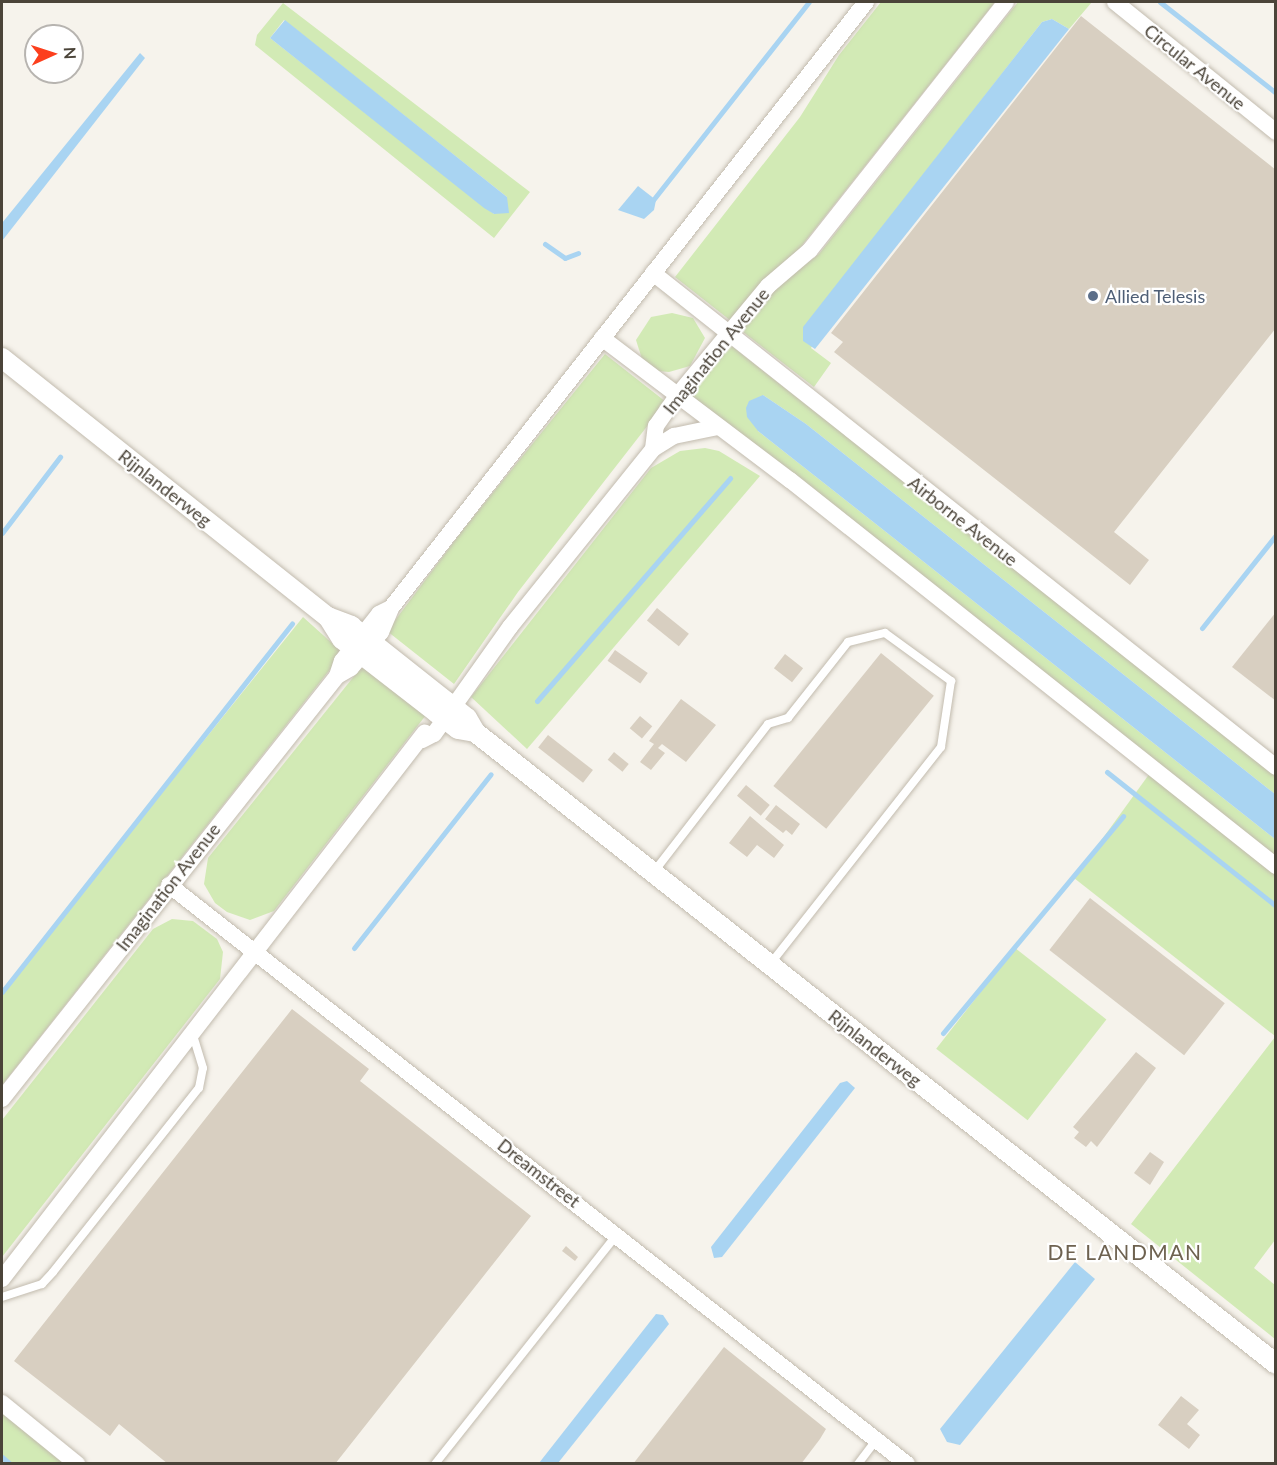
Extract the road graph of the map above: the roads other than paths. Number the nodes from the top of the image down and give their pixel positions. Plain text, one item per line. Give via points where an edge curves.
1 (866, 2) edge
2 (1006, 2) edge
3 (1115, 2) edge
4 (1275, 132) edge
5 (653, 273) junction
6 (727, 332) junction
7 (602, 338) junction
8 (2, 358) edge
9 (676, 397) junction
10 (718, 427) junction
11 (653, 449) junction
12 (362, 645) junction
13 (446, 711) junction
14 (1275, 767) edge
15 (1275, 866) edge
16 (653, 873) junction
17 (169, 885) junction
18 (256, 952) junction
19 (770, 964) junction
20 (192, 1033) junction
21 (2, 1099) edge
22 (618, 1234) junction
23 (2, 1279) edge
24 (2, 1297) edge
25 (1275, 1364) edge
26 (2, 1403) edge
27 (877, 1439) junction
28 (77, 1464) edge
29 (435, 1464) edge
30 (858, 1464) edge
31 (907, 1464) edge

1 - 5 street, Imagination Avenue
2 - 6 street, Imagination Avenue via 810,250 768,286
3 - 4 street, Circular Avenue
5 - 6 street, Airborne Avenue
5 - 7 street, Imagination Avenue
6 - 9 street, Imagination Avenue
6 - 14 street, Airborne Avenue
7 - 9 street
7 - 12 street, Imagination Avenue via 391,608 379,614
8 - 12 street, Rijnlanderweg
9 - 10 street
9 - 11 street, Imagination Avenue via 656,426
10 - 11 street via 674,436
10 - 15 street
11 - 13 street, Imagination Avenue
12 - 13 street, Rijnlanderweg
12 - 17 street, Imagination Avenue via 351,668 337,676
13 - 16 street, Rijnlanderweg via 458,729 475,732
13 - 18 street, Imagination Avenue via 434,734 422,740
16 - 19 street, Rijnlanderweg
16 - 19 lane via 768,724 788,718 848,642 885,633 951,681 941,747
17 - 18 street, Dreamstreet
17 - 21 street, Imagination Avenue
18 - 20 street, Imagination Avenue
18 - 22 street, Dreamstreet
19 - 25 street, Rijnlanderweg
20 - 23 street, Imagination Avenue
20 - 24 lane via 203,1068 199,1088 42,1284
22 - 27 street, Dreamstreet
22 - 29 lane
26 - 28 street
27 - 30 lane
27 - 31 street, Dreamstreet

